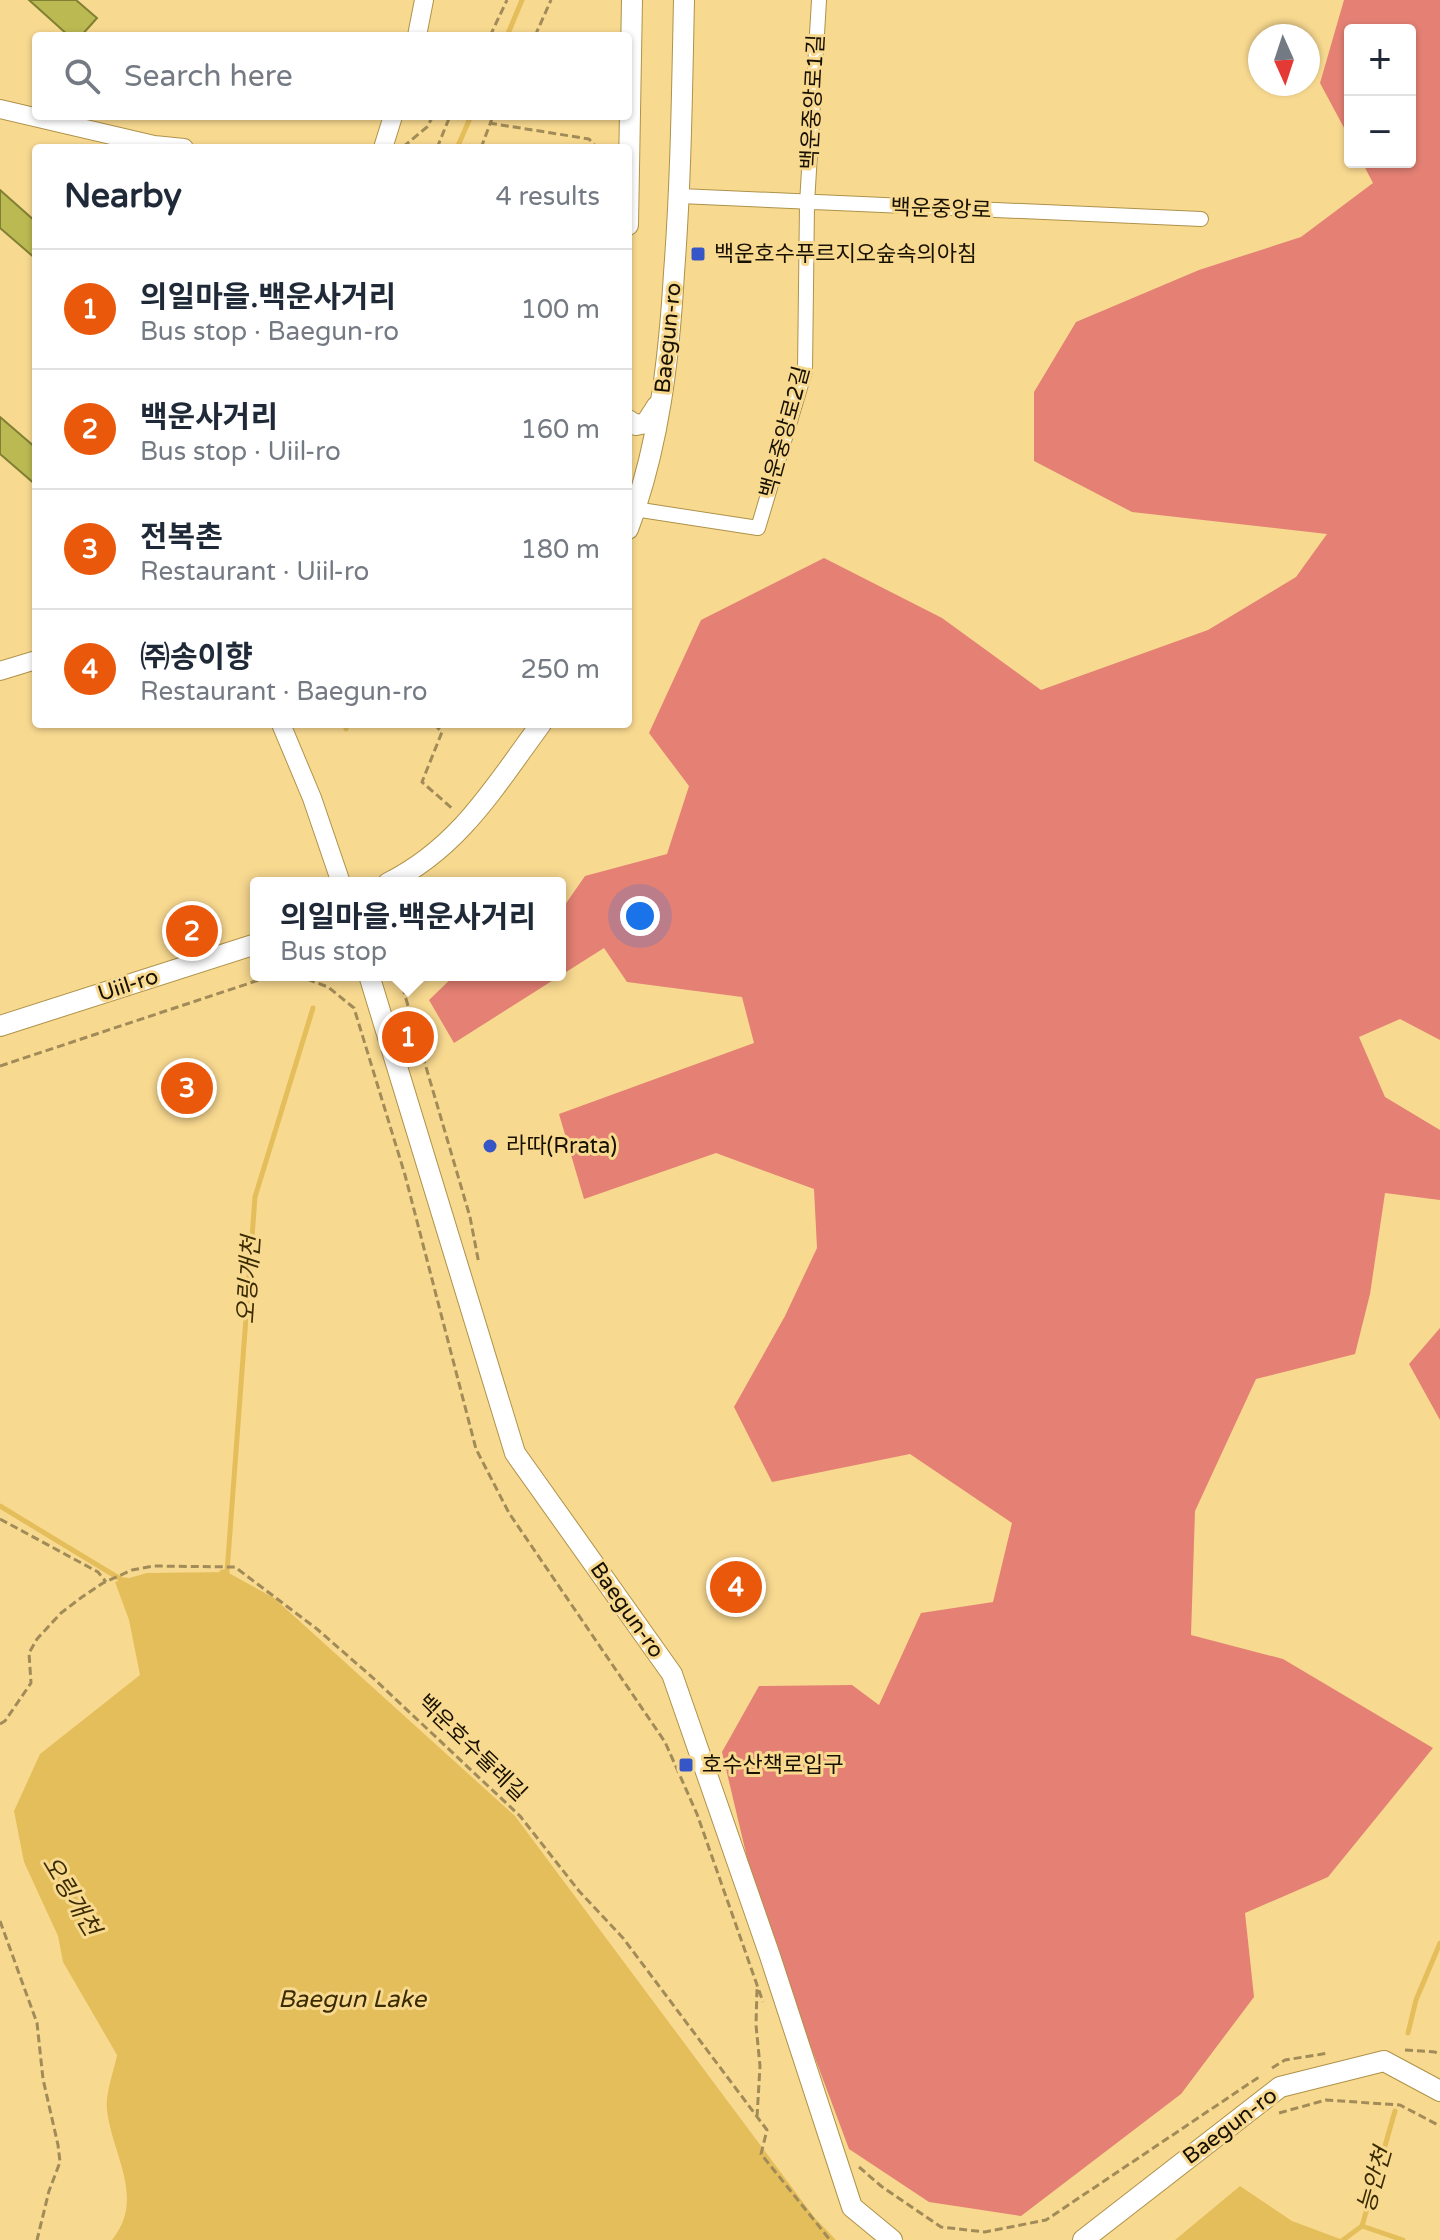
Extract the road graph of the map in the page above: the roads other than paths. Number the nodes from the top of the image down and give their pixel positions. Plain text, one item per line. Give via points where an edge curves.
1 (424, 0) edge
2 (632, 0) edge
3 (684, 0) edge
4 (819, 0) edge
5 (418, 32) edge
6 (631, 32) edge
7 (0, 109) edge
8 (32, 116) edge
9 (47, 120) edge
10 (392, 120) edge
11 (630, 120) edge
12 (150, 144) edge
13 (384, 144) edge
14 (630, 144) edge
15 (680, 196) junction
16 (807, 204) junction
17 (1201, 219) dead end
18 (662, 398) junction
19 (632, 422) edge
20 (632, 508) edge
21 (632, 515) edge
22 (32, 661) edge
23 (0, 671) edge
24 (283, 728) edge
25 (533, 730) edge
26 (339, 877) edge
27 (400, 877) edge
28 (250, 946) edge
29 (371, 981) edge
30 (0, 1026) edge
31 (1440, 2091) edge
32 (892, 2240) edge
33 (1083, 2240) edge

1 - 5 street
2 - 6 main road
3 - 15 main road, Baegun-ro
4 - 16 street, 백운중앙로1길
7 - 8 street
9 - 12 street
10 - 13 street
11 - 14 main road
15 - 16 street, 백운중앙로
15 - 18 main road, Baegun-ro
16 - 17 street, 백운중앙로
16 - 21 street, 백운중앙로2길 via 805,371 758,528
18 - 19 main road via 646,423
18 - 20 main road, Baegun-ro
22 - 23 street
24 - 26 street
25 - 27 main road via 469,823
28 - 30 main road, Uiil-ro
29 - 32 main road, Baegun-ro via 515,1453 672,1674 852,2207
31 - 33 main road, Baegun-ro via 1384,2061 1280,2087

